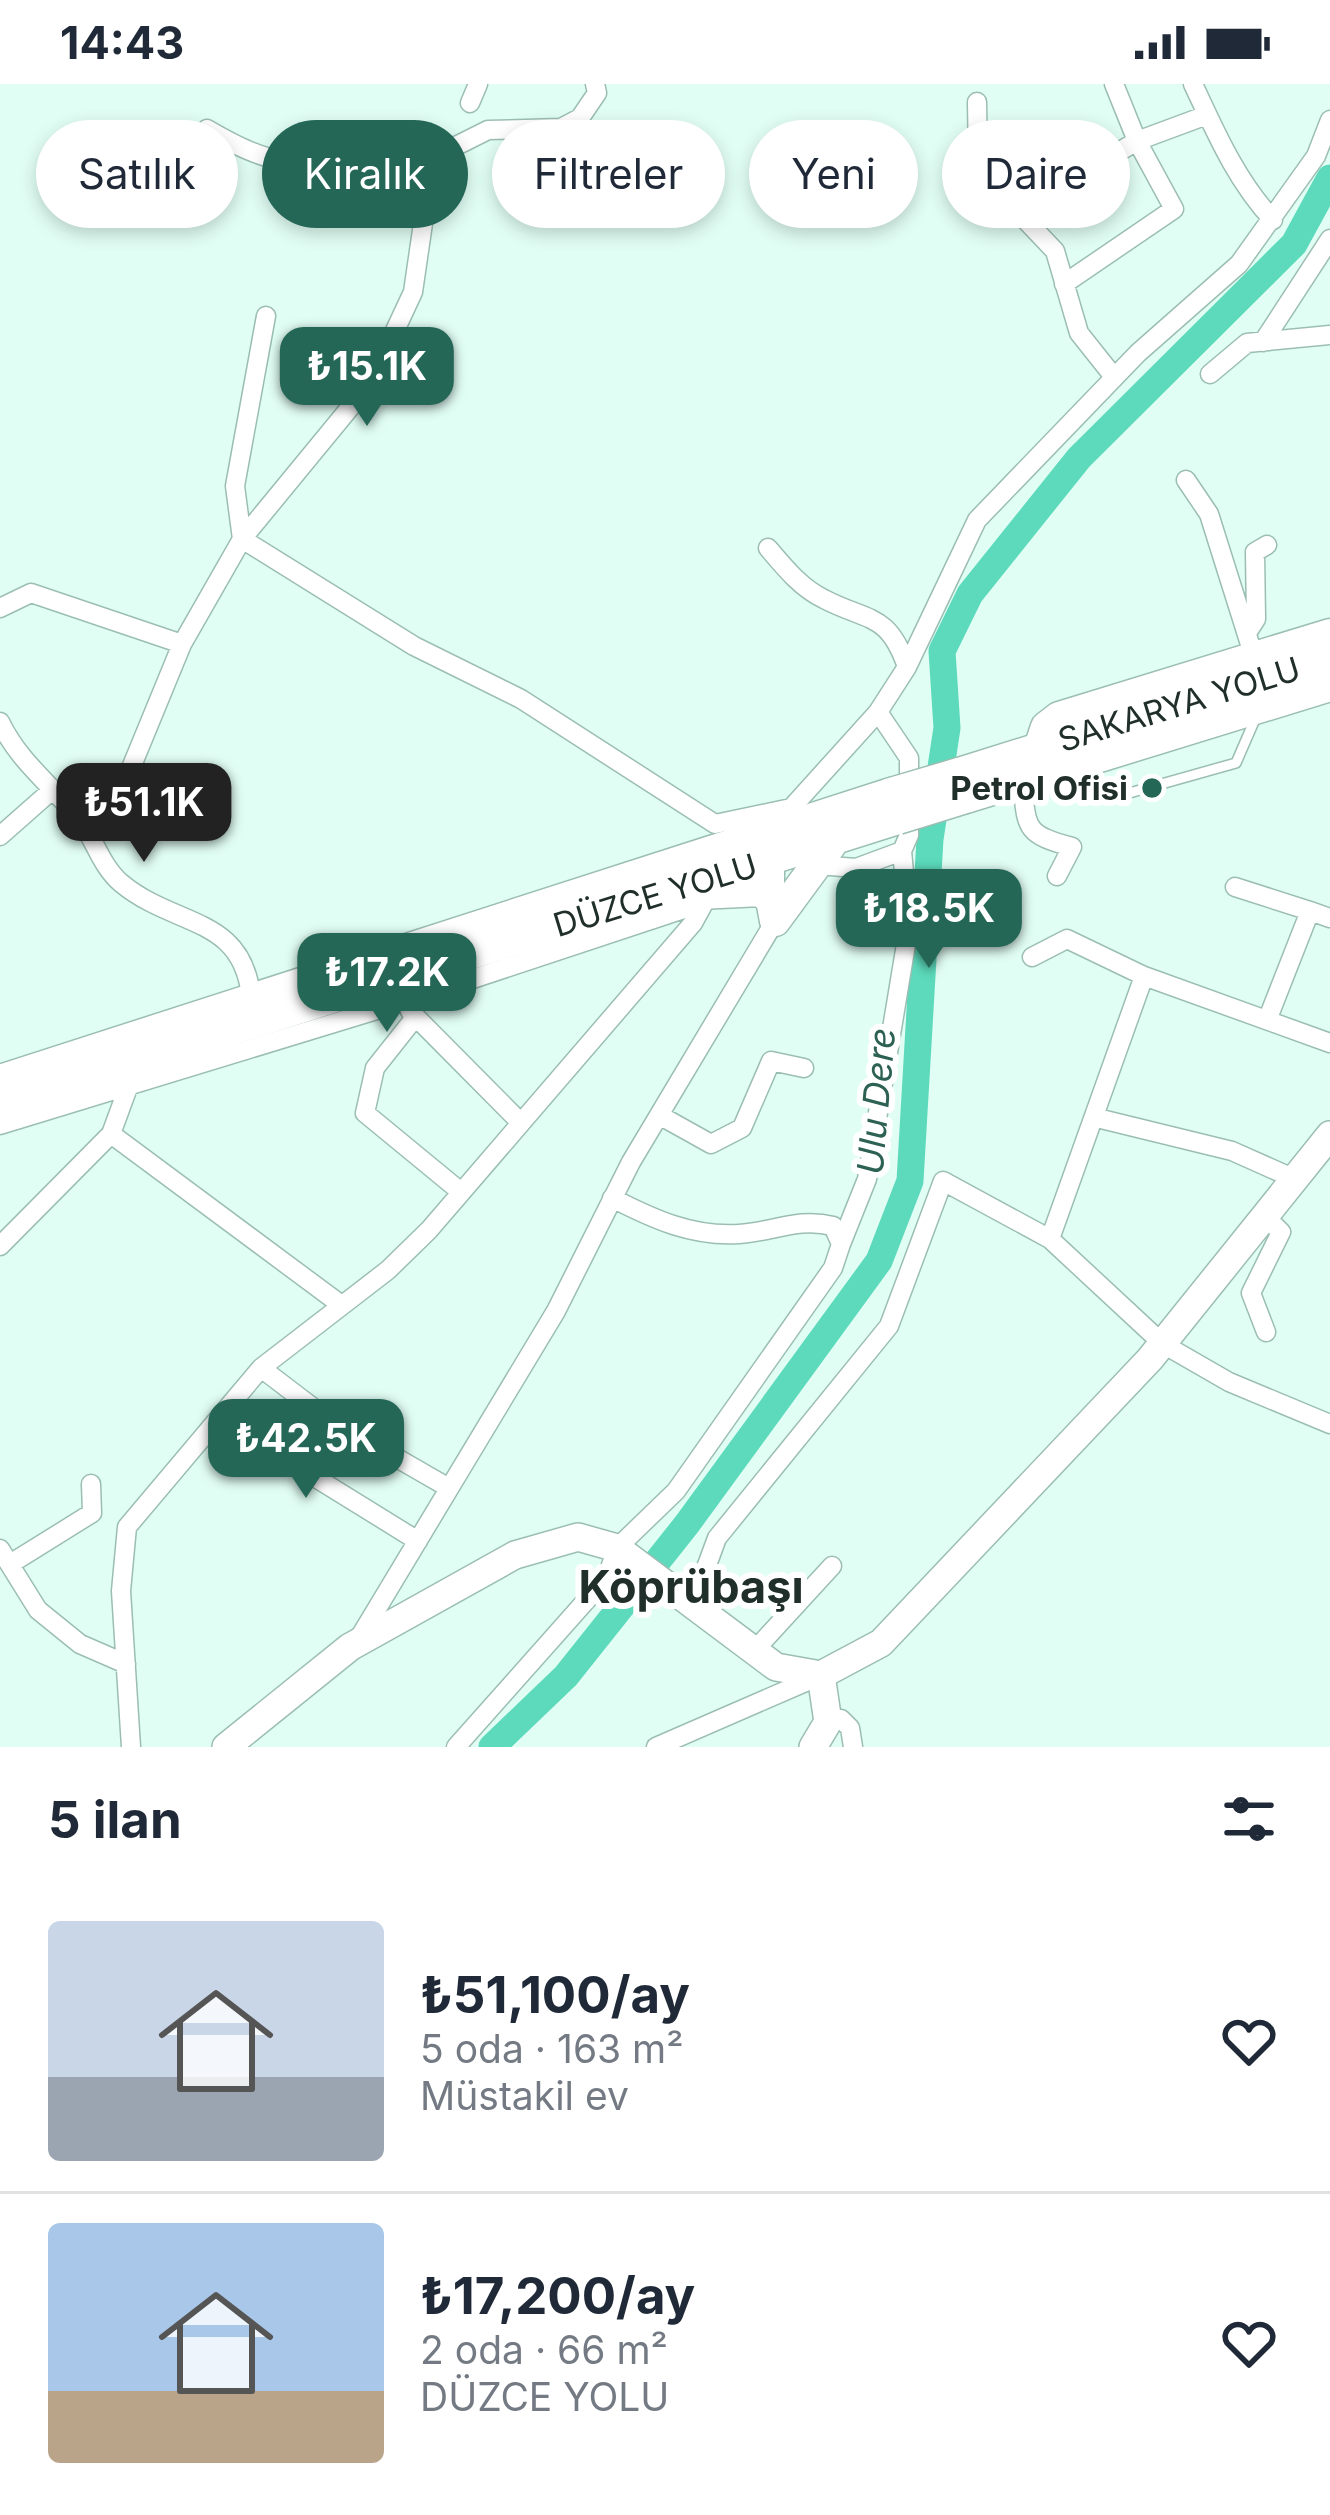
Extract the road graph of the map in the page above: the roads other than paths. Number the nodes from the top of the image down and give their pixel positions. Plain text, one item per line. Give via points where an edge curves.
1 (478, 84) edge
2 (595, 84) edge
3 (1114, 84) edge
4 (1193, 84) edge
5 (977, 102) dead end
6 (470, 104) dead end
7 (1207, 115) junction
8 (977, 120) edge
9 (1330, 120) edge
10 (468, 140) edge
11 (1137, 141) junction
12 (1130, 145) edge
13 (1273, 220) junction
14 (422, 228) edge
15 (1034, 228) edge
16 (1330, 239) edge
17 (1064, 284) junction
18 (266, 316) dead end
19 (1330, 335) edge
20 (1263, 342) junction
21 (1210, 374) dead end
22 (1114, 377) junction
23 (1186, 480) dead end
24 (242, 539) junction
25 (1267, 545) dead end
26 (768, 548) dead end
27 (0, 608) edge
28 (1330, 634) edge
29 (182, 644) junction
30 (1250, 645) junction
31 (1330, 657) edge
32 (907, 667) junction
33 (1330, 686) edge
34 (1261, 707) junction
35 (878, 712) junction
36 (0, 722) edge
37 (1040, 748) junction
38 (15, 754) junction
39 (0, 771) edge
40 (1022, 781) junction
41 (962, 786) junction
42 (51, 791) junction
43 (895, 806) junction
44 (88, 831) junction
45 (779, 832) junction
46 (0, 836) edge
47 (836, 838) junction
48 (902, 851) junction
49 (817, 865) junction
50 (1057, 876) dead end
51 (1235, 886) dead end
52 (713, 890) junction
53 (1310, 911) junction
54 (1330, 919) edge
55 (775, 921) junction
56 (1032, 957) dead end
57 (1144, 976) junction
58 (251, 996) junction
59 (410, 1011) junction
60 (1268, 1018) junction
61 (122, 1037) junction
62 (1330, 1043) edge
63 (0, 1067) edge
64 (804, 1068) dead end
65 (0, 1080) edge
66 (129, 1085) junction
67 (0, 1102) edge
68 (659, 1115) junction
69 (1097, 1118) junction
70 (520, 1122) junction
71 (0, 1125) edge
72 (111, 1135) junction
73 (1330, 1135) edge
74 (1295, 1179) junction
75 (460, 1192) junction
76 (612, 1198) junction
77 (1265, 1216) junction
78 (1050, 1239) junction
79 (841, 1244) junction
80 (0, 1246) edge
81 (340, 1304) junction
82 (1266, 1332) dead end
83 (1163, 1344) junction
84 (261, 1368) junction
85 (219, 1418) junction
86 (1330, 1424) edge
87 (92, 1484) dead end
88 (448, 1488) junction
89 (94, 1508) junction
90 (127, 1526) junction
91 (418, 1541) junction
92 (617, 1548) junction
93 (5, 1556) edge
94 (832, 1566) dead end
95 (685, 1597) junction
96 (350, 1647) junction
97 (754, 1651) junction
98 (126, 1664) junction
99 (821, 1675) junction
100 (828, 1722) junction
101 (131, 1747) edge
102 (226, 1747) edge
103 (456, 1747) edge
104 (656, 1747) edge
105 (814, 1747) edge
106 (853, 1747) edge

1 - 6 street
2 - 10 street via 580,118 561,128 488,130
3 - 11 street
4 - 7 street
5 - 8 street
7 - 11 street
7 - 13 street
9 - 13 street
11 - 12 street
11 - 17 street via 1174,209
13 - 22 street via 1239,264
14 - 24 street via 413,292 371,382
15 - 17 street via 1055,251
16 - 20 street
17 - 22 street via 1079,333
18 - 24 street via 235,486
19 - 20 street
20 - 21 street via 1246,343
22 - 32 street via 977,520
23 - 30 street via 1210,514
24 - 29 street
24 - 45 street via 414,646 521,699 715,824
25 - 30 street via 1255,551
26 - 32 street via 825,600 884,625
27 - 29 street via 31,593
28 - 30 highway
29 - 44 street via 131,768
30 - 37 highway via 1059,717
31 - 37 highway, SAKARYA YOLU
32 - 35 street
33 - 34 highway
34 - 40 highway
34 - 40 lane via 1236,763 1108,799
35 - 45 street
35 - 48 street via 909,758
36 - 38 street
37 - 41 highway, SAKARYA YOLU
38 - 39 street
38 - 42 street
40 - 41 highway
40 - 50 street via 1027,826 1072,848
41 - 43 highway, bridge
42 - 44 street
42 - 46 street
43 - 45 highway
43 - 47 highway, DÜZCE YOLU
44 - 58 street via 122,884 236,946
45 - 47 highway, DÜZCE YOLU
45 - 52 highway, DÜZCE YOLU
45 - 55 street
45 - 58 highway
47 - 49 highway
48 - 49 street via 856,868
48 - 79 street via 909,926 867,1179
49 - 55 highway
51 - 53 street
52 - 55 highway via 761,891
52 - 59 street
52 - 67 highway, DÜZCE YOLU via 652,895
52 - 70 street
53 - 54 street
53 - 60 street
55 - 68 street
56 - 57 street via 1067,939
57 - 60 street
57 - 69 street
58 - 61 highway
59 - 66 street
59 - 70 street
59 - 75 street via 374,1068 365,1113
60 - 62 street
61 - 63 street
61 - 65 highway
64 - 68 street via 771,1061 742,1128 711,1144
66 - 71 street
66 - 72 street
68 - 76 street
69 - 74 street via 1232,1150
69 - 78 street
70 - 75 street
72 - 80 street
72 - 81 street
73 - 74 main road
74 - 77 main road
75 - 81 street via 388,1270
76 - 79 street via 673,1228 739,1234 817,1222 833,1226
76 - 88 street via 556,1311
77 - 82 street via 1281,1232 1251,1293
77 - 83 main road
78 - 83 street
78 - 95 street via 943,1181 889,1326 716,1538
79 - 92 street via 833,1268 676,1491
81 - 84 street
83 - 86 street via 1228,1382
83 - 99 main road via 881,1643
84 - 85 street
84 - 88 street via 324,1416
85 - 90 street
85 - 91 street
87 - 89 street
88 - 91 street
89 - 90 street
89 - 93 street
90 - 98 street
91 - 96 street via 372,1624
92 - 95 main road
92 - 96 main road via 578,1538 515,1555
92 - 103 street via 607,1577
93 - 98 street via 38,1610 80,1644
94 - 97 street
95 - 97 main road
96 - 102 main road
97 - 99 main road via 776,1667
98 - 101 street
99 - 100 main road
99 - 104 street
100 - 105 main road
100 - 106 street via 841,1719

